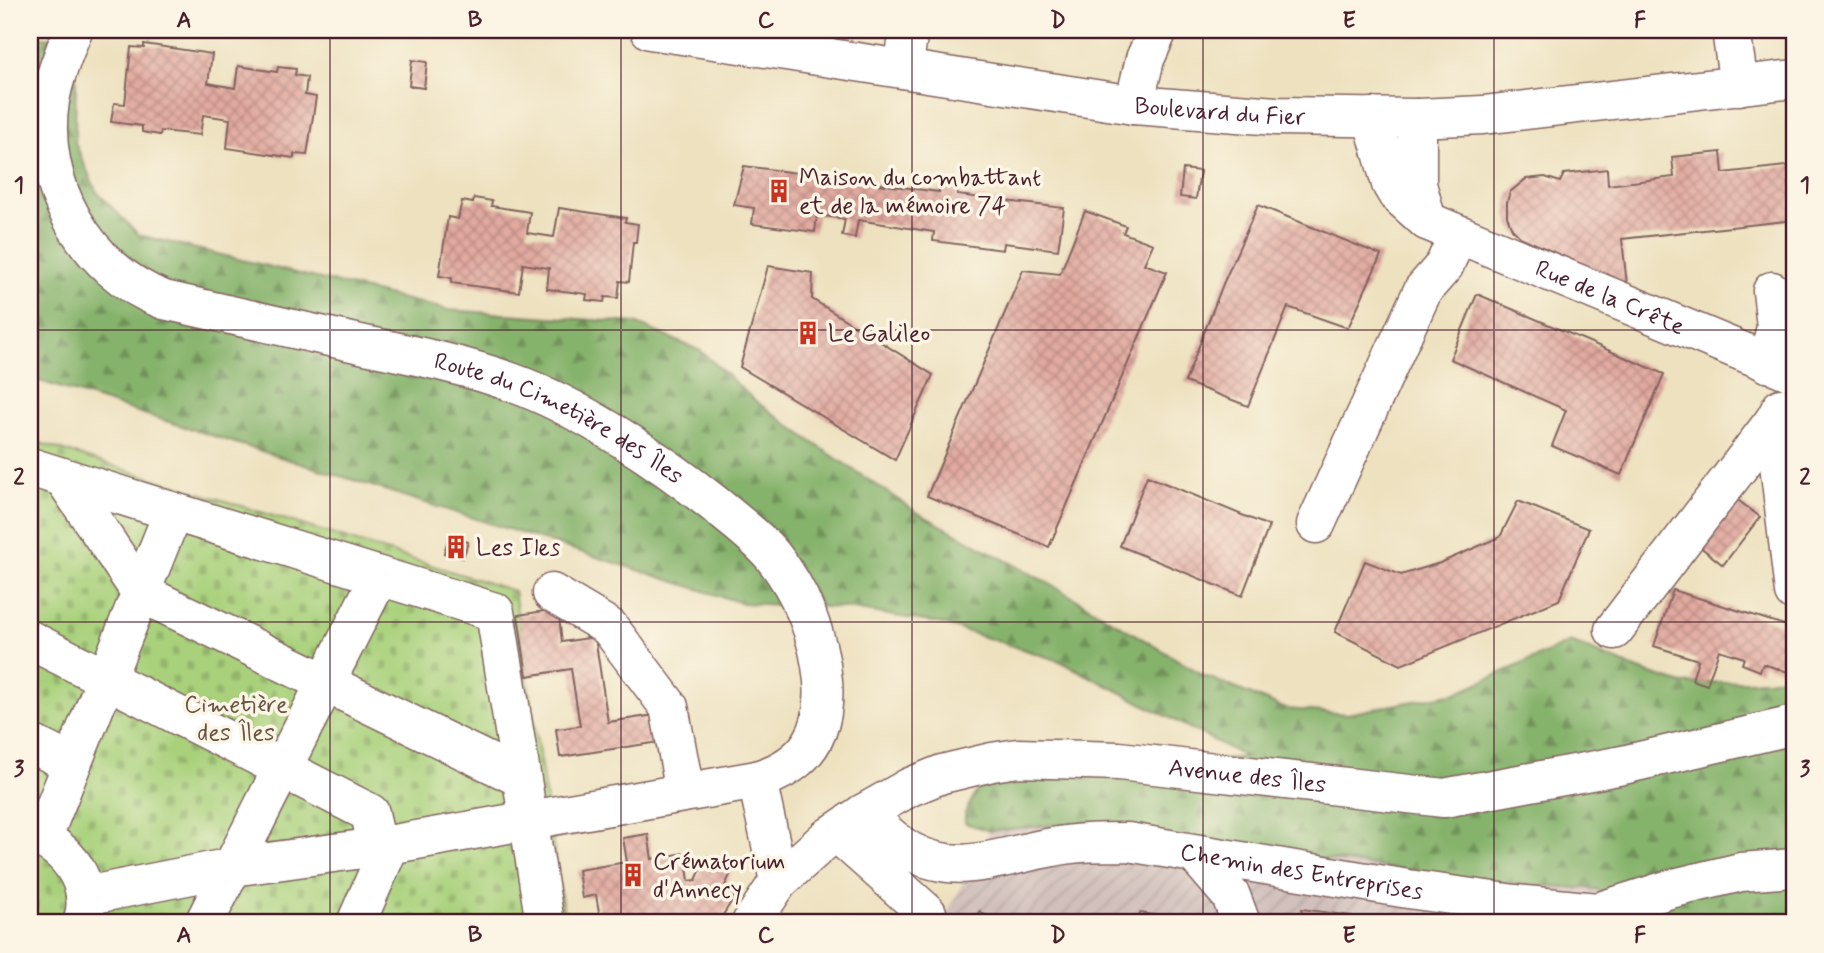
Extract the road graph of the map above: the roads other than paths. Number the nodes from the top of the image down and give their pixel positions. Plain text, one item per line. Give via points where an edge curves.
1 (73, 30) edge
2 (650, 30) edge
3 (909, 30) edge
4 (1158, 30) edge
5 (1731, 30) edge
6 (699, 34) edge
7 (903, 69) junction
8 (1794, 79) edge
9 (1739, 86) junction
10 (1135, 105) junction
11 (1372, 117) junction
12 (1417, 118) junction
13 (1442, 228) junction
14 (1772, 291) dead end
15 (1785, 372) edge
16 (1782, 440) edge
17 (46, 472) edge
18 (173, 512) junction
19 (1317, 524) dead end
20 (379, 577) junction
21 (1794, 592) edge
22 (141, 593) junction
23 (552, 593) dead end
24 (1614, 630) dead end
25 (30, 640) edge
26 (106, 678) junction
27 (326, 683) junction
28 (1794, 725) edge
29 (30, 743) edge
30 (72, 764) junction
31 (282, 768) junction
32 (522, 778) junction
33 (757, 780) junction
34 (685, 792) junction
35 (539, 818) junction
36 (850, 823) junction
37 (36, 836) edge
38 (383, 846) junction
39 (1195, 854) junction
40 (232, 867) junction
41 (1794, 868) edge
42 (779, 881) junction
43 (83, 909) edge
44 (927, 913) dead end
45 (1604, 917) edge
46 (204, 923) edge
47 (356, 923) edge
48 (545, 923) edge
49 (751, 923) edge
50 (1241, 923) edge

1 - 33 street, Route du Cimetière des Îles via 50,103 53,169 78,230 129,282 164,300 460,366 524,387 645,454 751,533 772,556 790,581 815,636 823,712 802,756 789,767
2 - 6 street, Boulevard du Fier
3 - 7 street
4 - 10 street via 1145,59
5 - 9 street
6 - 7 street, Boulevard du Fier
7 - 10 street, Boulevard du Fier
8 - 9 street, Boulevard du Fier
9 - 12 street, Boulevard du Fier via 1483,115
10 - 11 street, Boulevard du Fier via 1276,116
11 - 12 street, Boulevard du Fier
11 - 13 street, Rue de la Crête via 1397,194
12 - 13 street via 1417,184
13 - 15 street, Rue de la Crête
13 - 19 street via 1444,266 1423,289
14 - 15 street
15 - 16 street
16 - 21 street
16 - 24 street
17 - 18 street
17 - 22 street
18 - 20 street
18 - 22 street
20 - 27 street
20 - 32 street via 495,612
22 - 26 street
22 - 27 street
23 - 34 street via 610,627 670,707
25 - 26 street
26 - 30 street
26 - 31 street
27 - 31 street
27 - 32 street
28 - 36 street, Avenue des Îles via 1623,765 1444,798 1119,761 1018,758 942,774
29 - 30 street
30 - 37 street
31 - 38 street via 370,813
31 - 40 street
32 - 35 street
33 - 34 street, Route du Cimetière des Îles
33 - 42 street
34 - 35 street, Route du Cimetière des Îles
35 - 38 street, Route du Cimetière des Îles
35 - 48 street
36 - 39 street, Chemin des Entreprises via 946,862 986,863 1050,847 1103,842
36 - 42 street, Avenue des Îles
36 - 44 street
37 - 43 street via 68,857 79,875
38 - 40 street, Route du Cimetière des Îles
38 - 47 street
39 - 45 street, Chemin des Entreprises
39 - 50 street via 1231,896
40 - 43 street, Route du Cimetière des Îles
40 - 46 street
41 - 45 street, Chemin des Entreprises via 1741,872 1670,889
42 - 49 street, Avenue des Îles

